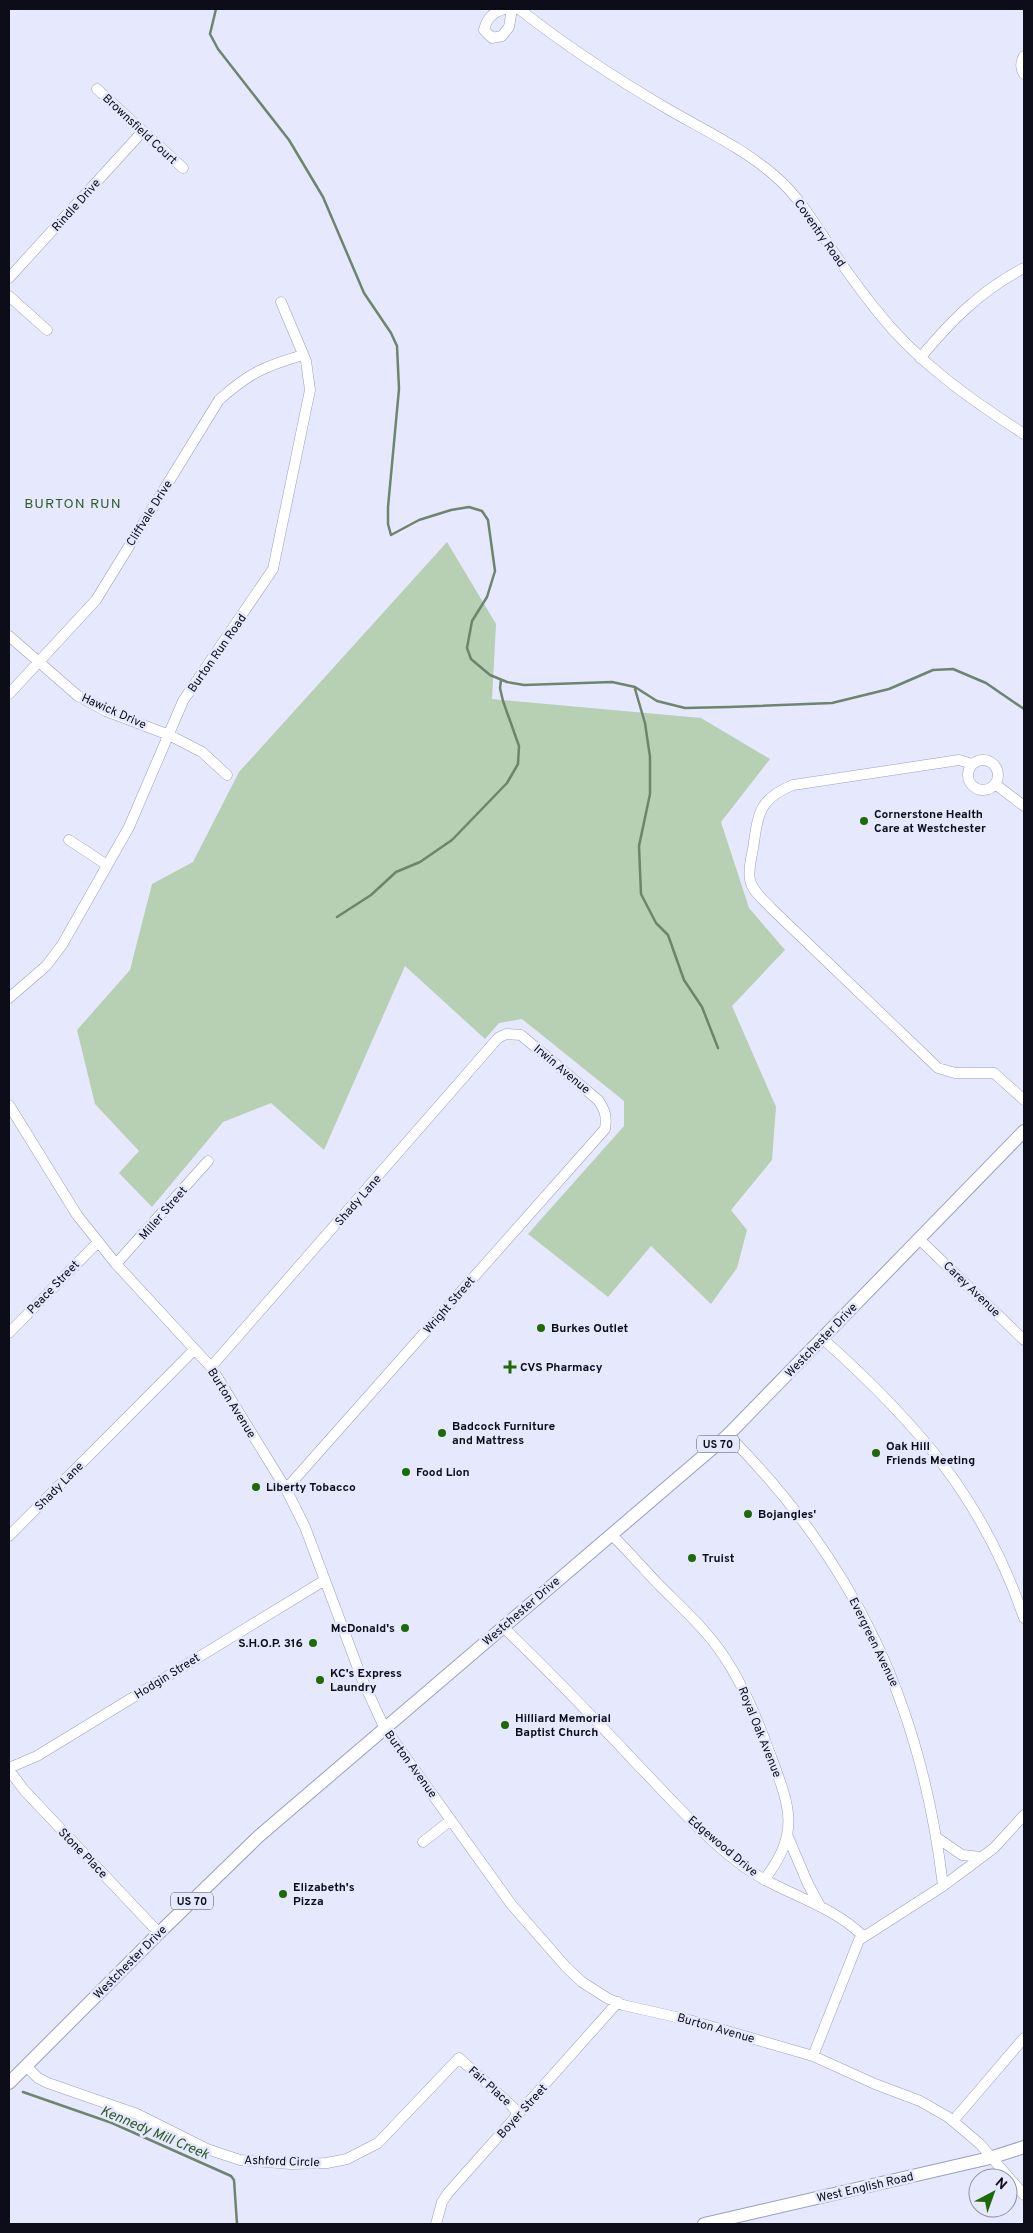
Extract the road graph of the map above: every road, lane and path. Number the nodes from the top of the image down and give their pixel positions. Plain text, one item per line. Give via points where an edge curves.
1 (504, 9) edge
2 (512, 9) edge
3 (519, 9) edge
4 (1024, 56) edge
5 (1024, 74) edge
6 (97, 90) dead end
7 (143, 132) junction
8 (183, 168) dead end
9 (1024, 268) edge
10 (9, 278) edge
11 (9, 296) edge
12 (281, 302) dead end
13 (47, 330) dead end
14 (303, 355) junction
15 (920, 358) junction
16 (1024, 434) edge
17 (9, 636) edge
18 (38, 662) junction
19 (9, 694) edge
20 (169, 735) junction
21 (972, 764) junction
22 (227, 775) dead end
23 (996, 784) junction
24 (1024, 806) edge
25 (69, 840) dead end
26 (107, 865) junction
27 (9, 998) edge
28 (506, 1034) joint
29 (1024, 1100) edge
30 (9, 1105) edge
31 (17, 1118) junction
32 (607, 1118) joint
33 (9, 1127) edge
34 (1024, 1131) edge
35 (208, 1161) dead end
36 (919, 1239) junction
37 (98, 1242) junction
38 (116, 1264) junction
39 (9, 1333) edge
40 (823, 1339) junction
41 (1024, 1340) edge
42 (194, 1350) junction
43 (211, 1367) junction
44 (728, 1436) junction
45 (286, 1489) junction
46 (612, 1535) junction
47 (9, 1536) edge
48 (325, 1580) junction
49 (1024, 1618) edge
50 (503, 1627) junction
51 (384, 1727) junction
52 (9, 1769) edge
53 (1024, 1815) edge
54 (451, 1820) junction
55 (788, 1837) junction
56 (936, 1837) junction
57 (423, 1842) dead end
58 (981, 1857) junction
59 (764, 1880) junction
60 (943, 1886) junction
61 (820, 1906) junction
62 (159, 1932) junction
63 (863, 1936) junction
64 (618, 2002) junction
65 (1024, 2038) edge
66 (814, 2056) junction
67 (459, 2058) joint
68 (26, 2066) junction
69 (9, 2083) edge
70 (518, 2116) junction
71 (953, 2121) junction
72 (1024, 2147) edge
73 (990, 2158) junction
74 (1024, 2195) edge
75 (436, 2224) edge
76 (704, 2224) edge

1 - 2 street via 493,13 486,23 484,30 492,38 502,36 509,27
3 - 15 street, Coventry Road via 623,82 748,155 776,176 811,217 877,311
4 - 5 street via 1021,62
6 - 7 street, Brownsfield Court
7 - 8 street, Brownsfield Court
7 - 10 street, Rindle Drive
9 - 15 street via 985,291 961,312
11 - 13 street
12 - 14 street, Burton Run Road
14 - 18 street, Cliffvale Drive via 266,366 242,379 219,400 96,600
14 - 20 street, Burton Run Road via 310,390 273,569 183,701
15 - 16 street, Coventry Road via 984,408
17 - 18 street, Hawick Drive
18 - 19 street, Cliffvale Drive
18 - 20 street, Hawick Drive via 78,696 106,711
20 - 22 street, Hawick Drive via 202,752
20 - 26 street, Burton Run Road via 129,827
21 - 23 street via 982,759 991,762 998,770
21 - 23 street via 968,778 973,786 987,790
21 - 29 street via 959,760 793,785 778,791 767,800 758,815 750,881 771,908 938,1068 994,1073
23 - 24 street
25 - 26 street
26 - 27 street, Burton Run Road via 62,945 46,966
28 - 32 street, Irwin Avenue via 521,1035 598,1100
28 - 43 street, Shady Lane via 498,1038
30 - 31 street, Burton Avenue
31 - 33 street
31 - 37 street, Burton Avenue via 76,1215
32 - 45 street, Wright Street via 605,1129
34 - 36 main road, Westchester Drive / US 70
35 - 38 street, Miller Street
36 - 40 main road, Westchester Drive / US 70
36 - 41 street, Carey Avenue
37 - 38 street, Burton Avenue
37 - 39 street, Peace Street
38 - 42 street, Burton Avenue
40 - 44 main road, Westchester Drive / US 70
40 - 49 street via 878,1388 953,1475 991,1538
42 - 43 street, Burton Avenue
42 - 47 street, Shady Lane
43 - 45 street, Burton Avenue
44 - 46 main road, Westchester Drive / US 70
44 - 56 street, Evergreen Avenue via 802,1520 842,1576 868,1625 888,1666 908,1720 926,1783
45 - 48 street, Burton Avenue
46 - 50 main road, Westchester Drive / US 70
46 - 55 street, Royal Oak Avenue via 695,1620 724,1656 740,1683 756,1716 785,1797
48 - 51 street, Burton Avenue via 362,1679
48 - 52 street, Hodgin Street via 37,1756
50 - 51 main road, Westchester Drive / US 70
50 - 59 street, Edgewood Drive via 685,1814 725,1851
51 - 54 street, Burton Avenue
51 - 62 main road, Westchester Drive / US 70 via 259,1836
52 - 62 street, Stone Place via 24,1790
53 - 58 street via 994,1848
54 - 57 street
54 - 64 street, Burton Avenue via 512,1904 566,1966 582,1982
55 - 59 street, Royal Oak Avenue via 778,1862
55 - 61 street
56 - 58 street via 962,1855
56 - 60 street, Evergreen Avenue
58 - 60 street
59 - 61 street, Edgewood Drive
60 - 63 street
61 - 63 street, Edgewood Drive
62 - 68 main road, Westchester Drive / US 70
63 - 66 street
64 - 66 street, Burton Avenue
64 - 70 street, Boyer Street
65 - 71 street
66 - 71 street, Burton Avenue via 920,2101
67 - 68 street, Ashford Circle via 378,2143 347,2159 311,2164 225,2156 155,2122 48,2083
67 - 70 street, Fair Place via 514,2108
68 - 69 main road, Westchester Drive / US 70
70 - 75 street, Boyer Street via 448,2193
71 - 73 street, Burton Avenue via 980,2144
72 - 73 main road, West English Road
73 - 74 street, Burton Avenue
73 - 76 main road, West English Road

